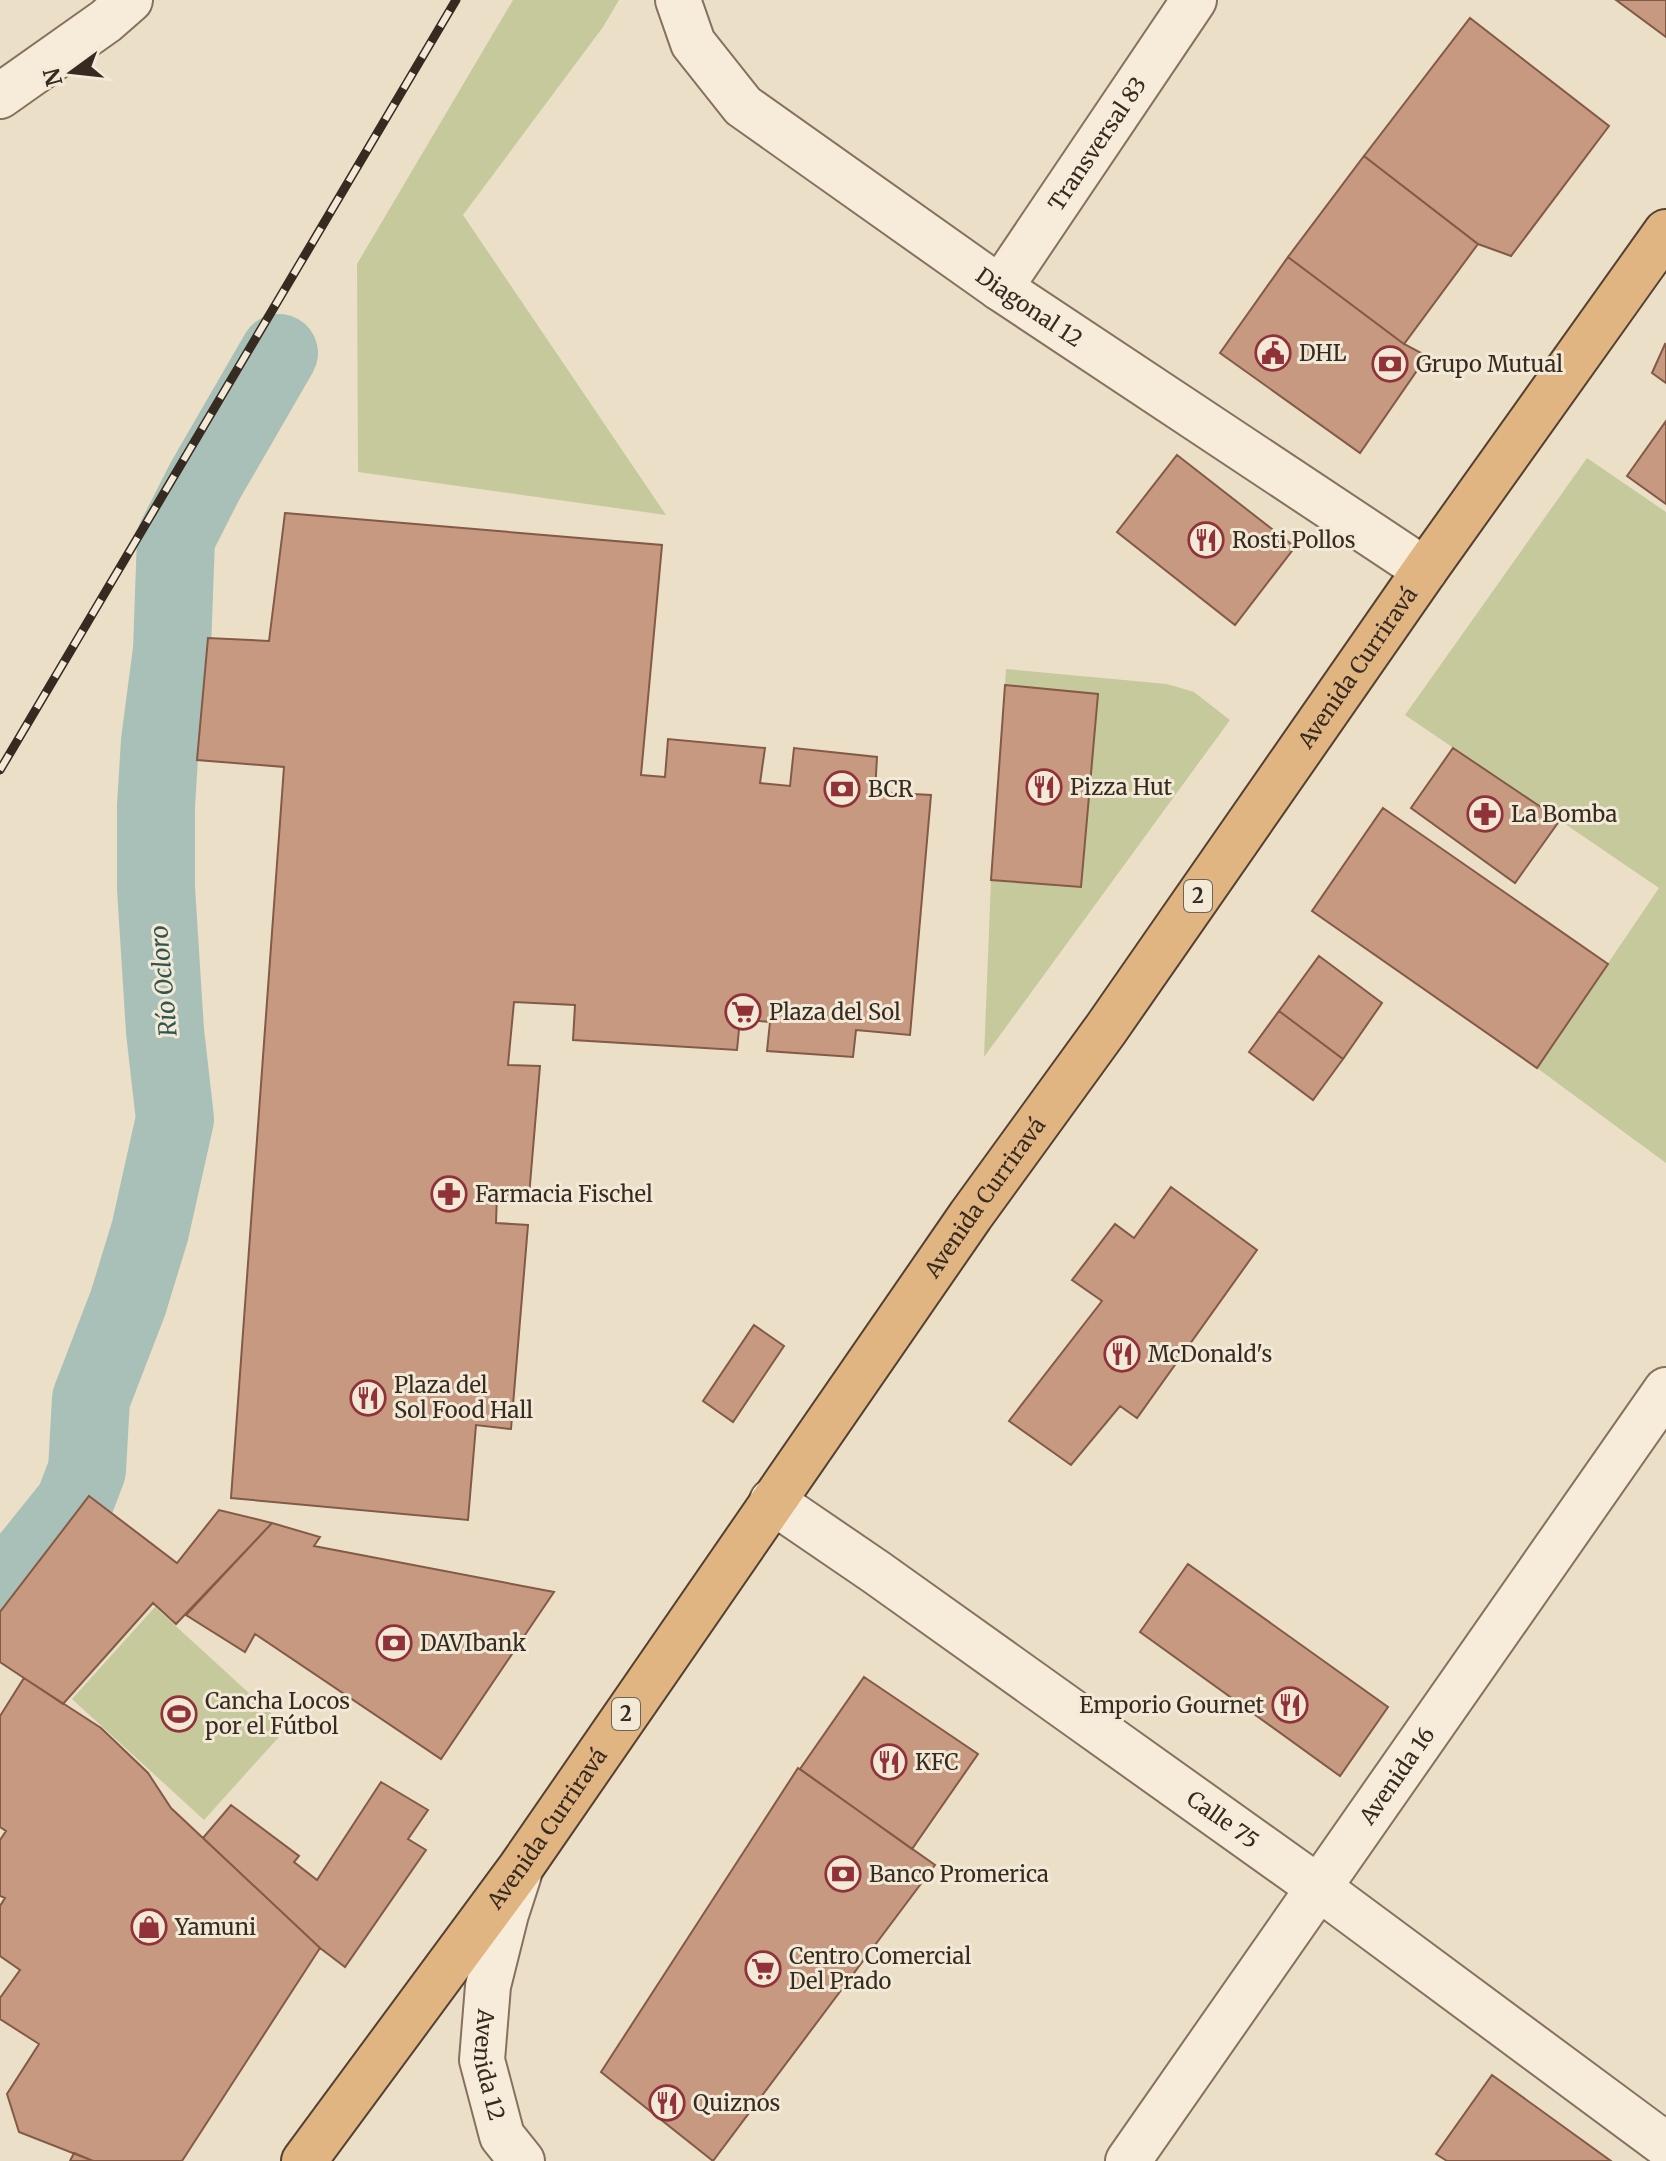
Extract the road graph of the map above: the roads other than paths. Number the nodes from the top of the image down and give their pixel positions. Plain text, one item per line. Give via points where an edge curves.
1 (678, 0) edge
2 (1194, 0) edge
3 (109, 7) edge
4 (0, 96) edge
5 (1666, 232) edge
6 (1000, 288) junction
7 (1425, 570) junction
8 (1666, 1390) edge
9 (772, 1501) junction
10 (521, 1867) junction
11 (1319, 1888) junction
12 (1666, 2145) edge
13 (304, 2161) edge
14 (522, 2161) edge
15 (1128, 2161) edge

1 - 6 street, Diagonal 12 via 693,43 743,106
2 - 6 street, Transversal 83
3 - 4 street
5 - 7 highway, Avenida Curriravá / 2
6 - 7 street, Diagonal 12
7 - 9 highway, Avenida Curriravá / 2
8 - 11 street, Avenida 16
9 - 10 highway, Avenida Curriravá / 2
9 - 11 street, Calle 75
10 - 13 highway, Avenida Curriravá / 2
10 - 14 street, Avenida 12 via 488,1986 482,2060 502,2136
11 - 12 street, Calle 75
11 - 15 street, Avenida 16

